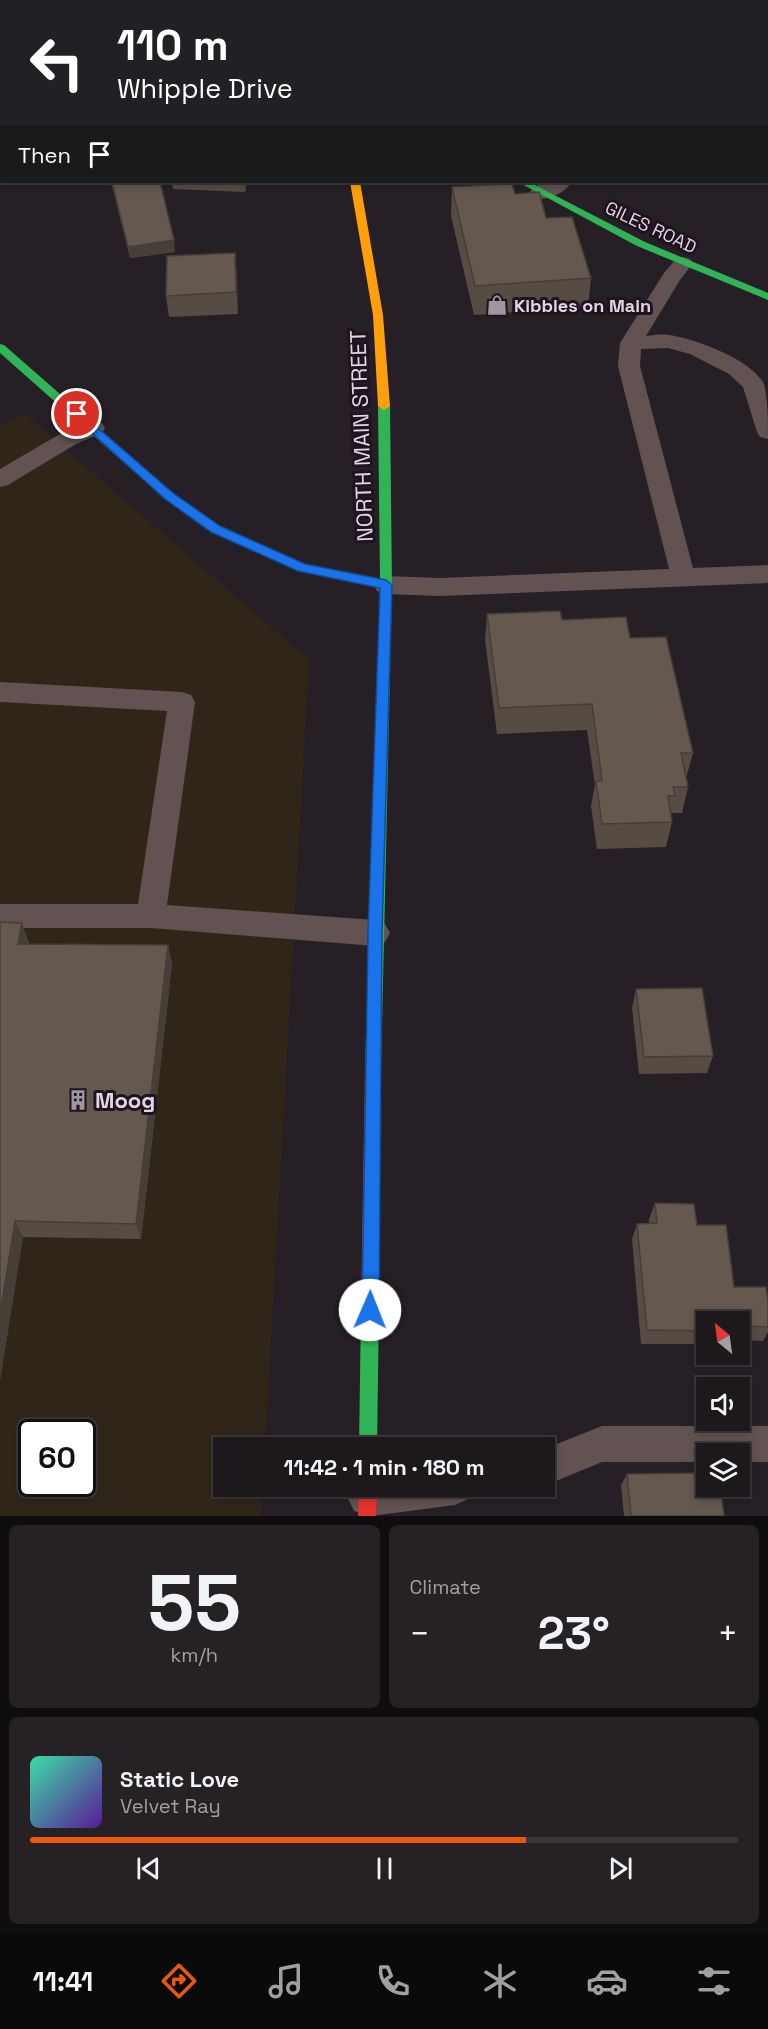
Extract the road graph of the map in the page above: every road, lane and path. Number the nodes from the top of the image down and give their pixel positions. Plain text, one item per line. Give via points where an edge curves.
1 (355, 183) edge
2 (541, 185) edge
3 (683, 263) junction
4 (768, 297) edge
5 (631, 344) junction
6 (0, 347) edge
7 (94, 428) junction
8 (768, 432) edge
9 (0, 479) edge
10 (768, 574) edge
11 (683, 578) junction
12 (386, 585) junction
13 (0, 692) edge
14 (0, 916) edge
15 (151, 916) junction
16 (375, 933) junction
17 (368, 1437) edge
18 (768, 1444) edge
19 (555, 1463) edge
20 (386, 1497) edge
21 (367, 1500) edge

1 - 12 main road, NORTH MAIN STREET via 378,315 384,411
2 - 3 main road, GILES ROAD
3 - 4 main road, GILES ROAD
3 - 5 lane
5 - 8 lane via 668,341 737,369 753,384
5 - 11 lane via 629,366
6 - 7 main road
7 - 9 lane
7 - 12 main road via 169,496 215,529 302,568
10 - 11 lane
11 - 12 lane via 440,587
12 - 16 main road, NORTH MAIN STREET
13 - 15 lane via 182,702
14 - 15 lane
15 - 16 lane
16 - 17 main road, NORTH MAIN STREET
18 - 19 lane via 602,1444
20 - 21 lane

